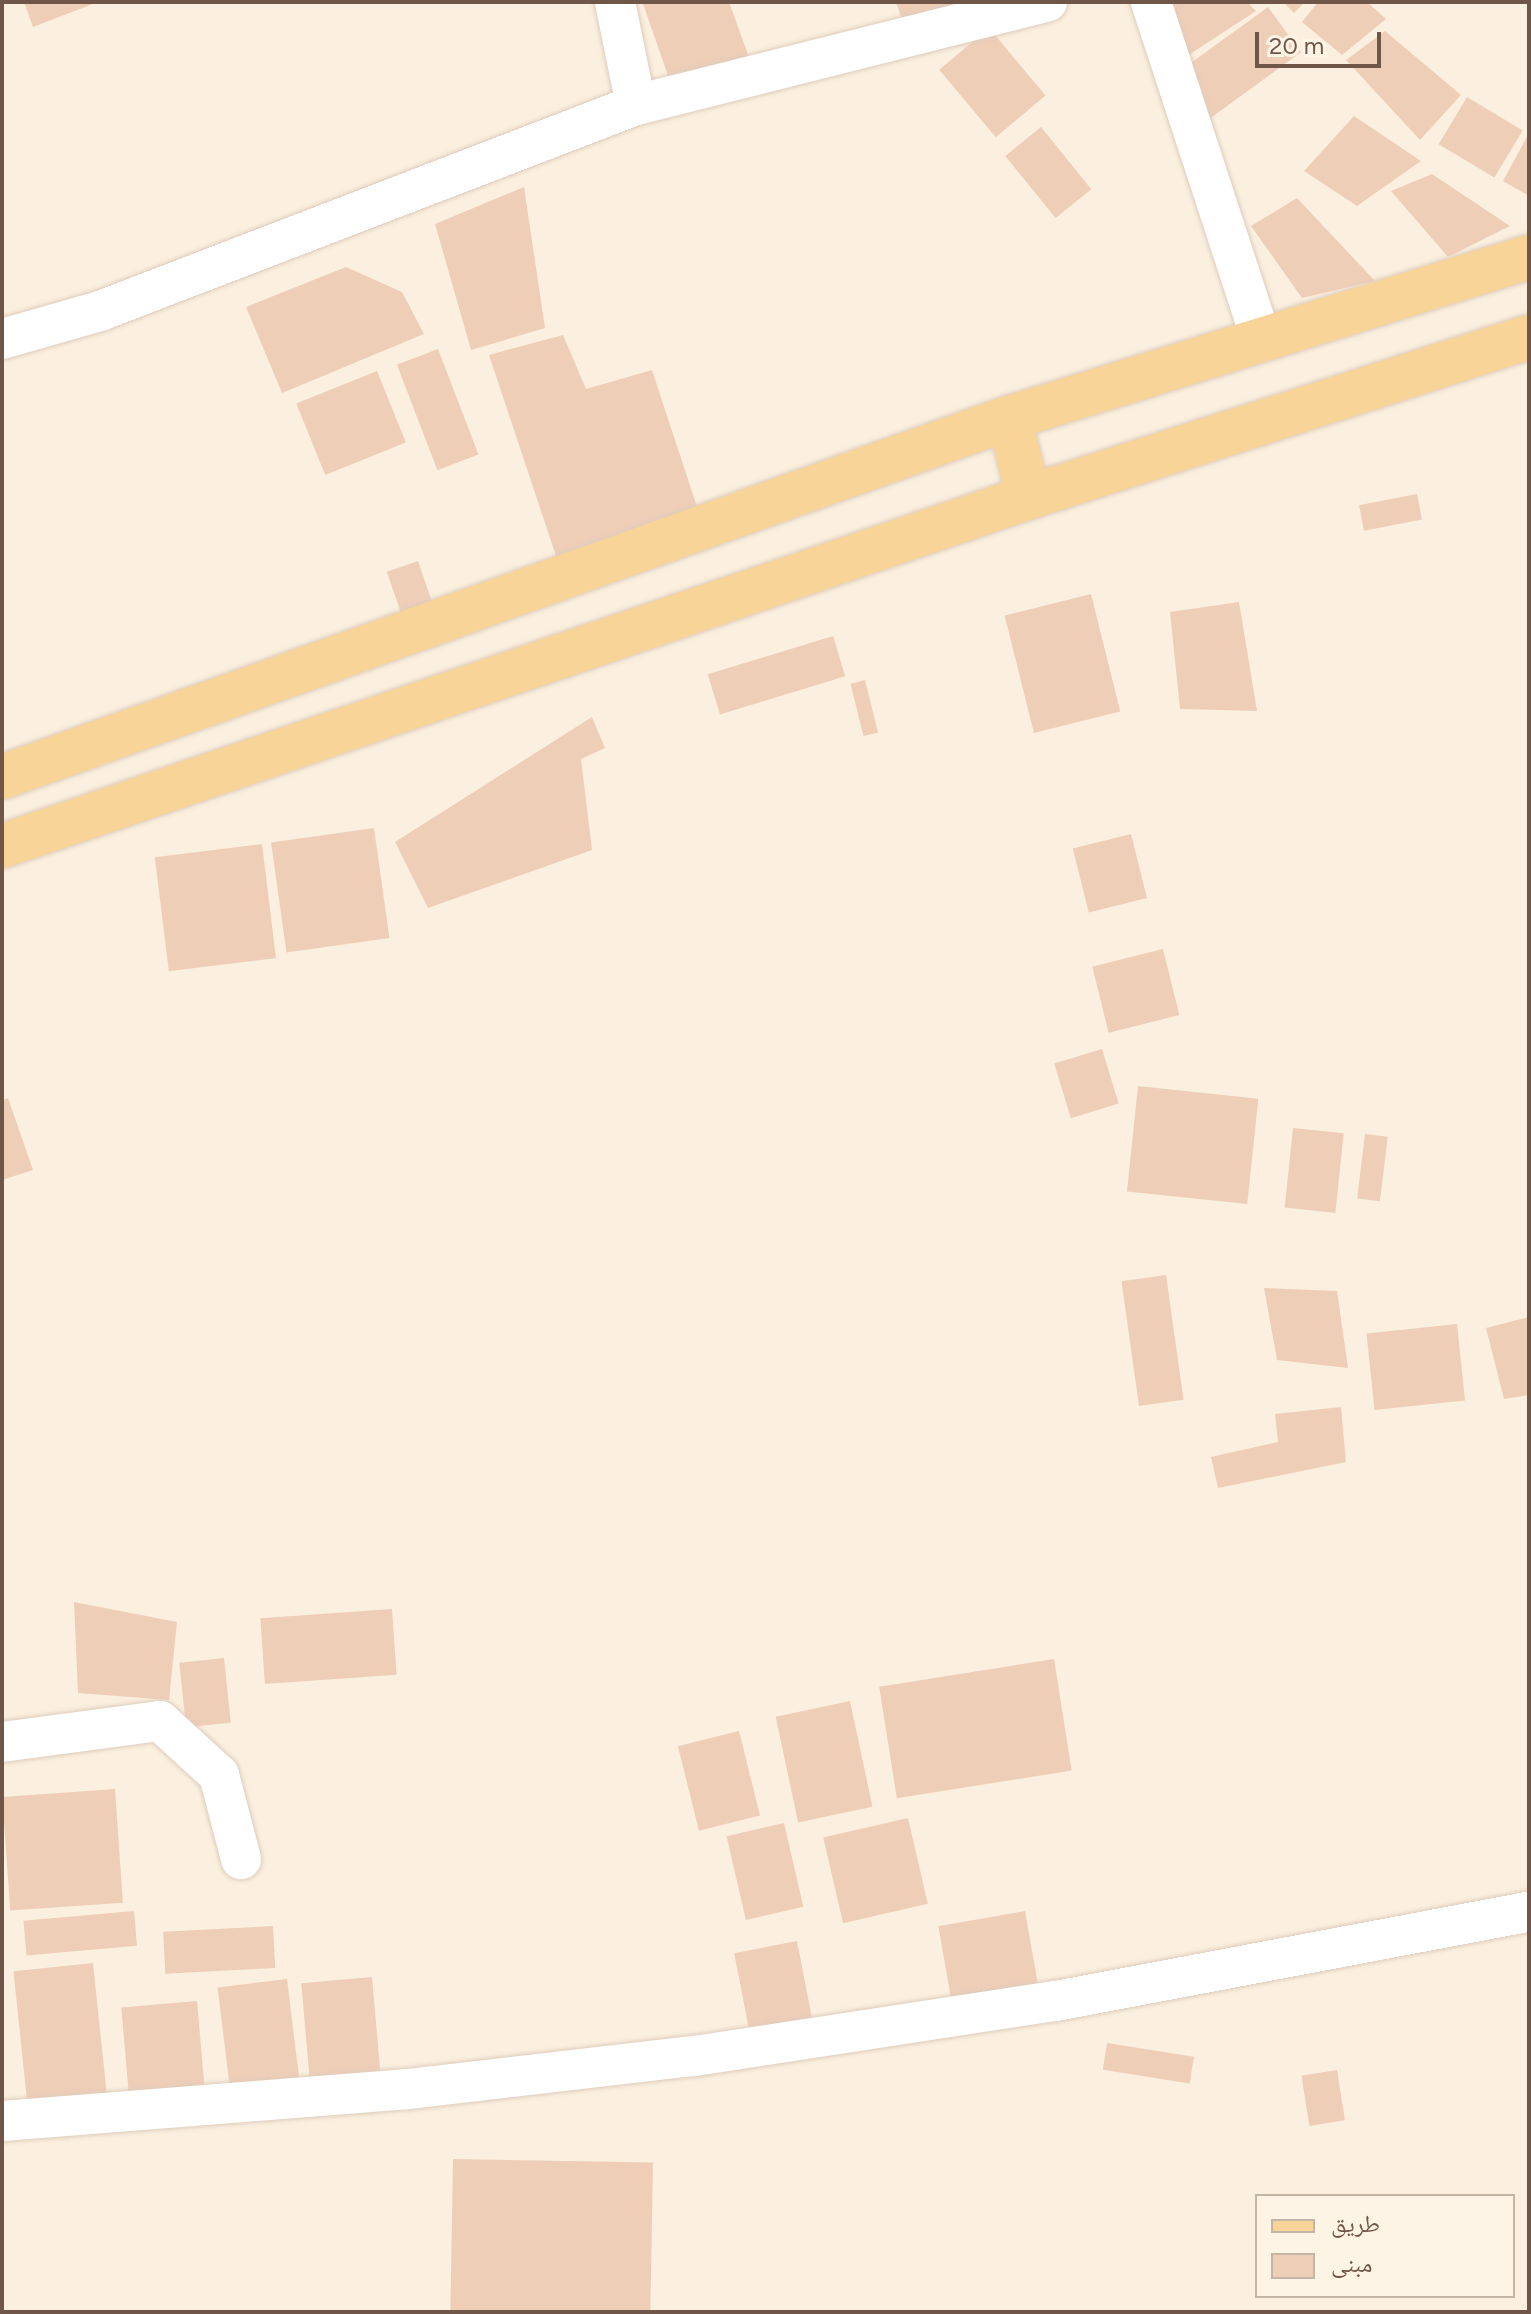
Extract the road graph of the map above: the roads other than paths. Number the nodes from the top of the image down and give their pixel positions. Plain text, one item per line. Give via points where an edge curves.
1 (615, 2) edge
2 (1047, 2) edge
3 (1151, 2) edge
4 (636, 105) junction
5 (1529, 257) edge
6 (1260, 336) junction
7 (1529, 337) edge
8 (2, 339) edge
9 (1009, 418) junction
10 (1029, 497) junction
11 (109, 743) junction
12 (2, 777) edge
13 (135, 807) junction
14 (2, 846) edge
15 (2, 1742) edge
16 (241, 1859) dead end
17 (1529, 1912) edge
18 (2, 2121) edge

1 - 4 street
2 - 4 street
3 - 6 street
4 - 8 street via 100,311
5 - 6 main road
6 - 9 main road
7 - 10 main road
9 - 10 main road
9 - 11 main road
10 - 13 main road
11 - 12 main road
11 - 13 main road
13 - 14 main road
15 - 16 street via 160,1721 219,1775
17 - 18 street via 1056,2001 695,2056 408,2089

